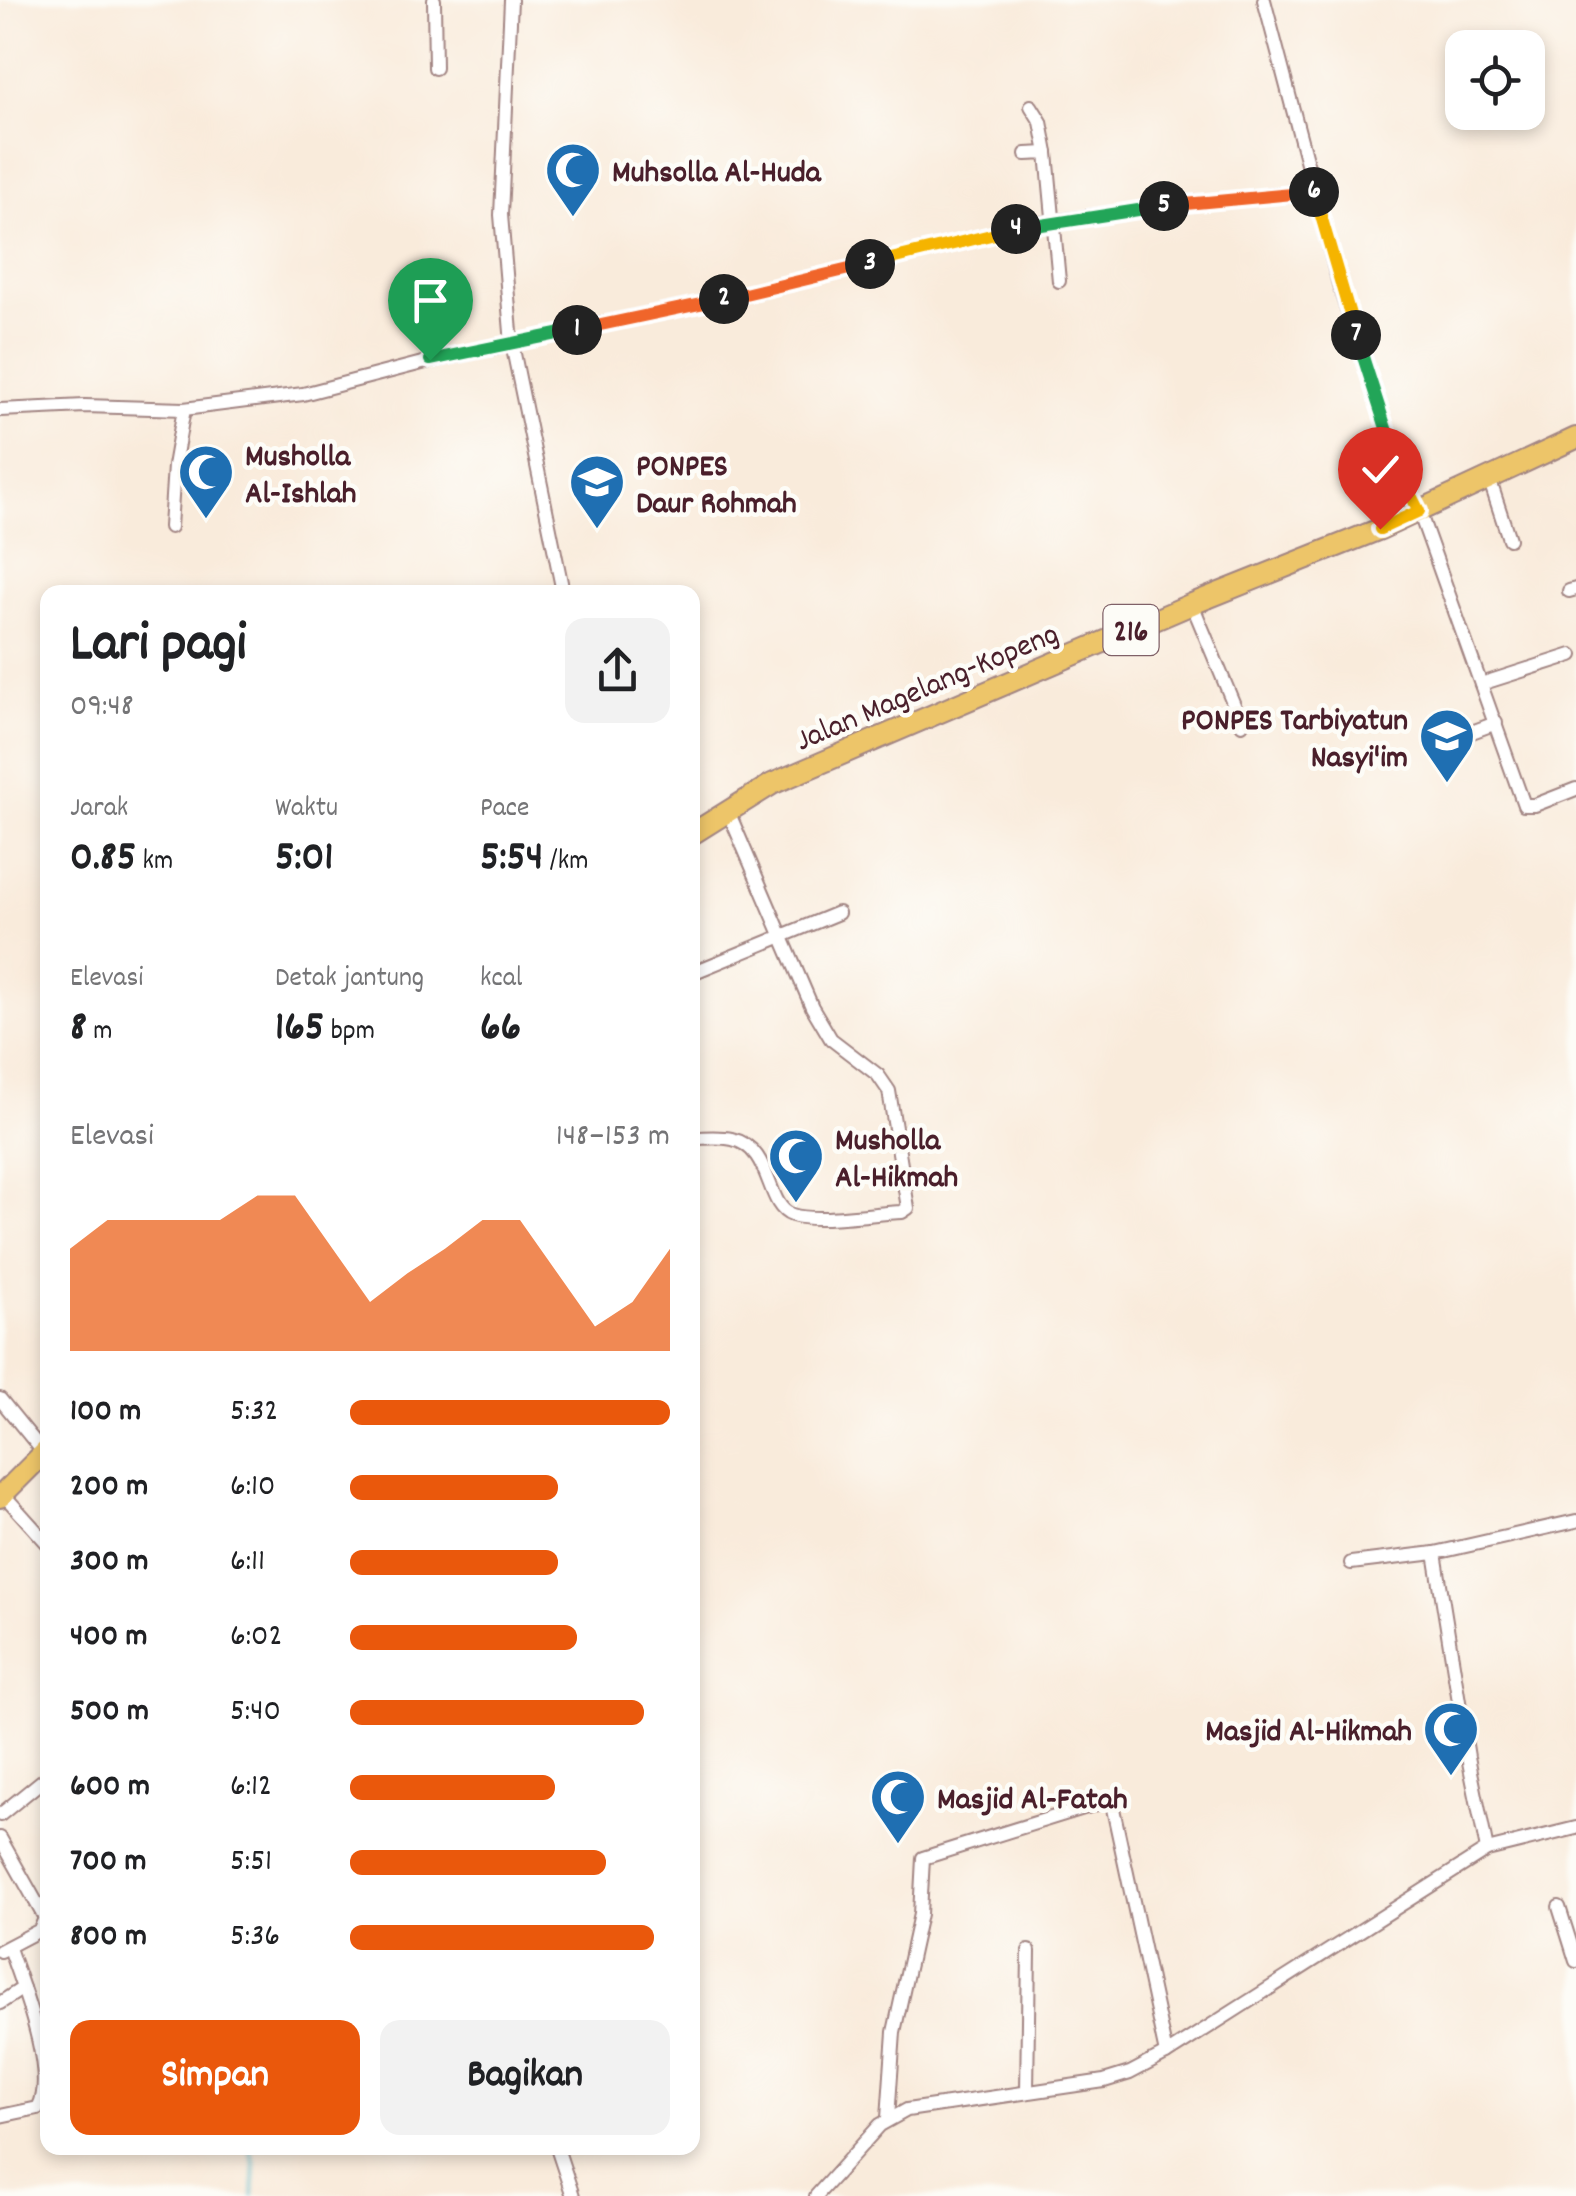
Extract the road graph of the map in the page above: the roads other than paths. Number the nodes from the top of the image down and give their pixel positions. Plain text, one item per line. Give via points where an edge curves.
1 (434, 0) edge
2 (511, 0) edge
3 (1264, 0) edge
4 (436, 68) dead end
5 (1031, 106) dead end
6 (1046, 153) junction
7 (1026, 154) dead end
8 (1315, 192) junction
9 (1053, 222) junction
10 (1059, 281) dead end
11 (512, 344) junction
12 (184, 408) junction
13 (0, 410) edge
14 (1576, 438) edge
15 (1489, 478) junction
16 (1419, 511) junction
17 (170, 527) dead end
18 (1509, 540) dead end
19 (562, 585) edge
20 (1192, 604) junction
21 (1572, 655) dead end
22 (1482, 684) junction
23 (1496, 722) junction
24 (1242, 724) dead end
25 (1442, 743) dead end
26 (1576, 790) edge
27 (728, 810) junction
28 (700, 829) edge
29 (838, 913) dead end
30 (782, 937) junction
31 (700, 970) edge
32 (700, 1138) edge
33 (0, 1399) edge
34 (40, 1444) edge
35 (40, 1456) edge
36 (3, 1489) edge
37 (1576, 1521) edge
38 (40, 1534) edge
39 (1435, 1553) junction
40 (1350, 1563) dead end
41 (40, 1782) edge
42 (0, 1815) edge
43 (1576, 1828) edge
44 (0, 1838) edge
45 (1487, 1850) junction
46 (1559, 1908) dead end
47 (40, 1911) edge
48 (40, 1930) edge
49 (4, 1950) edge
50 (1030, 1952) dead end
51 (1576, 1961) edge
52 (23, 1988) junction
53 (0, 2004) edge
54 (40, 2054) edge
55 (1166, 2054) junction
56 (1028, 2091) junction
57 (40, 2104) edge
58 (0, 2116) edge
59 (888, 2118) junction
60 (558, 2155) edge
61 (573, 2196) edge
62 (816, 2196) edge

1 - 4 street
2 - 11 street via 501,215
3 - 8 street
5 - 6 street
6 - 7 street
6 - 9 street
8 - 9 street
8 - 16 street via 1346,306
9 - 10 street
9 - 11 street
11 - 12 street via 303,394
11 - 19 street
12 - 13 street
12 - 17 street
14 - 15 main road, Jalan Magelang-Kopeng / 216
15 - 16 main road, Jalan Magelang-Kopeng / 216
15 - 18 street
16 - 20 main road, Jalan Magelang-Kopeng / 216
16 - 22 street
20 - 24 street
20 - 27 main road, Jalan Magelang-Kopeng / 216 via 772,784
21 - 22 street
22 - 23 street
23 - 25 street
23 - 26 street via 1526,807
27 - 28 main road, Jalan Magelang-Kopeng / 216
27 - 30 street
29 - 30 street
30 - 31 street
30 - 32 street via 831,1039 889,1090 908,1208 790,1214 752,1150 734,1139
33 - 34 street
35 - 36 main road
36 - 38 street
37 - 39 street
39 - 40 street
39 - 45 street
41 - 42 street
43 - 45 street
44 - 47 street
45 - 55 street
46 - 51 street
48 - 49 street
49 - 52 street
50 - 56 street
52 - 53 street
52 - 54 street
55 - 56 street via 1104,2081
55 - 59 street via 1106,1800 923,1858 920,1914 894,2032
56 - 59 street
57 - 58 street
59 - 62 street
60 - 61 street

